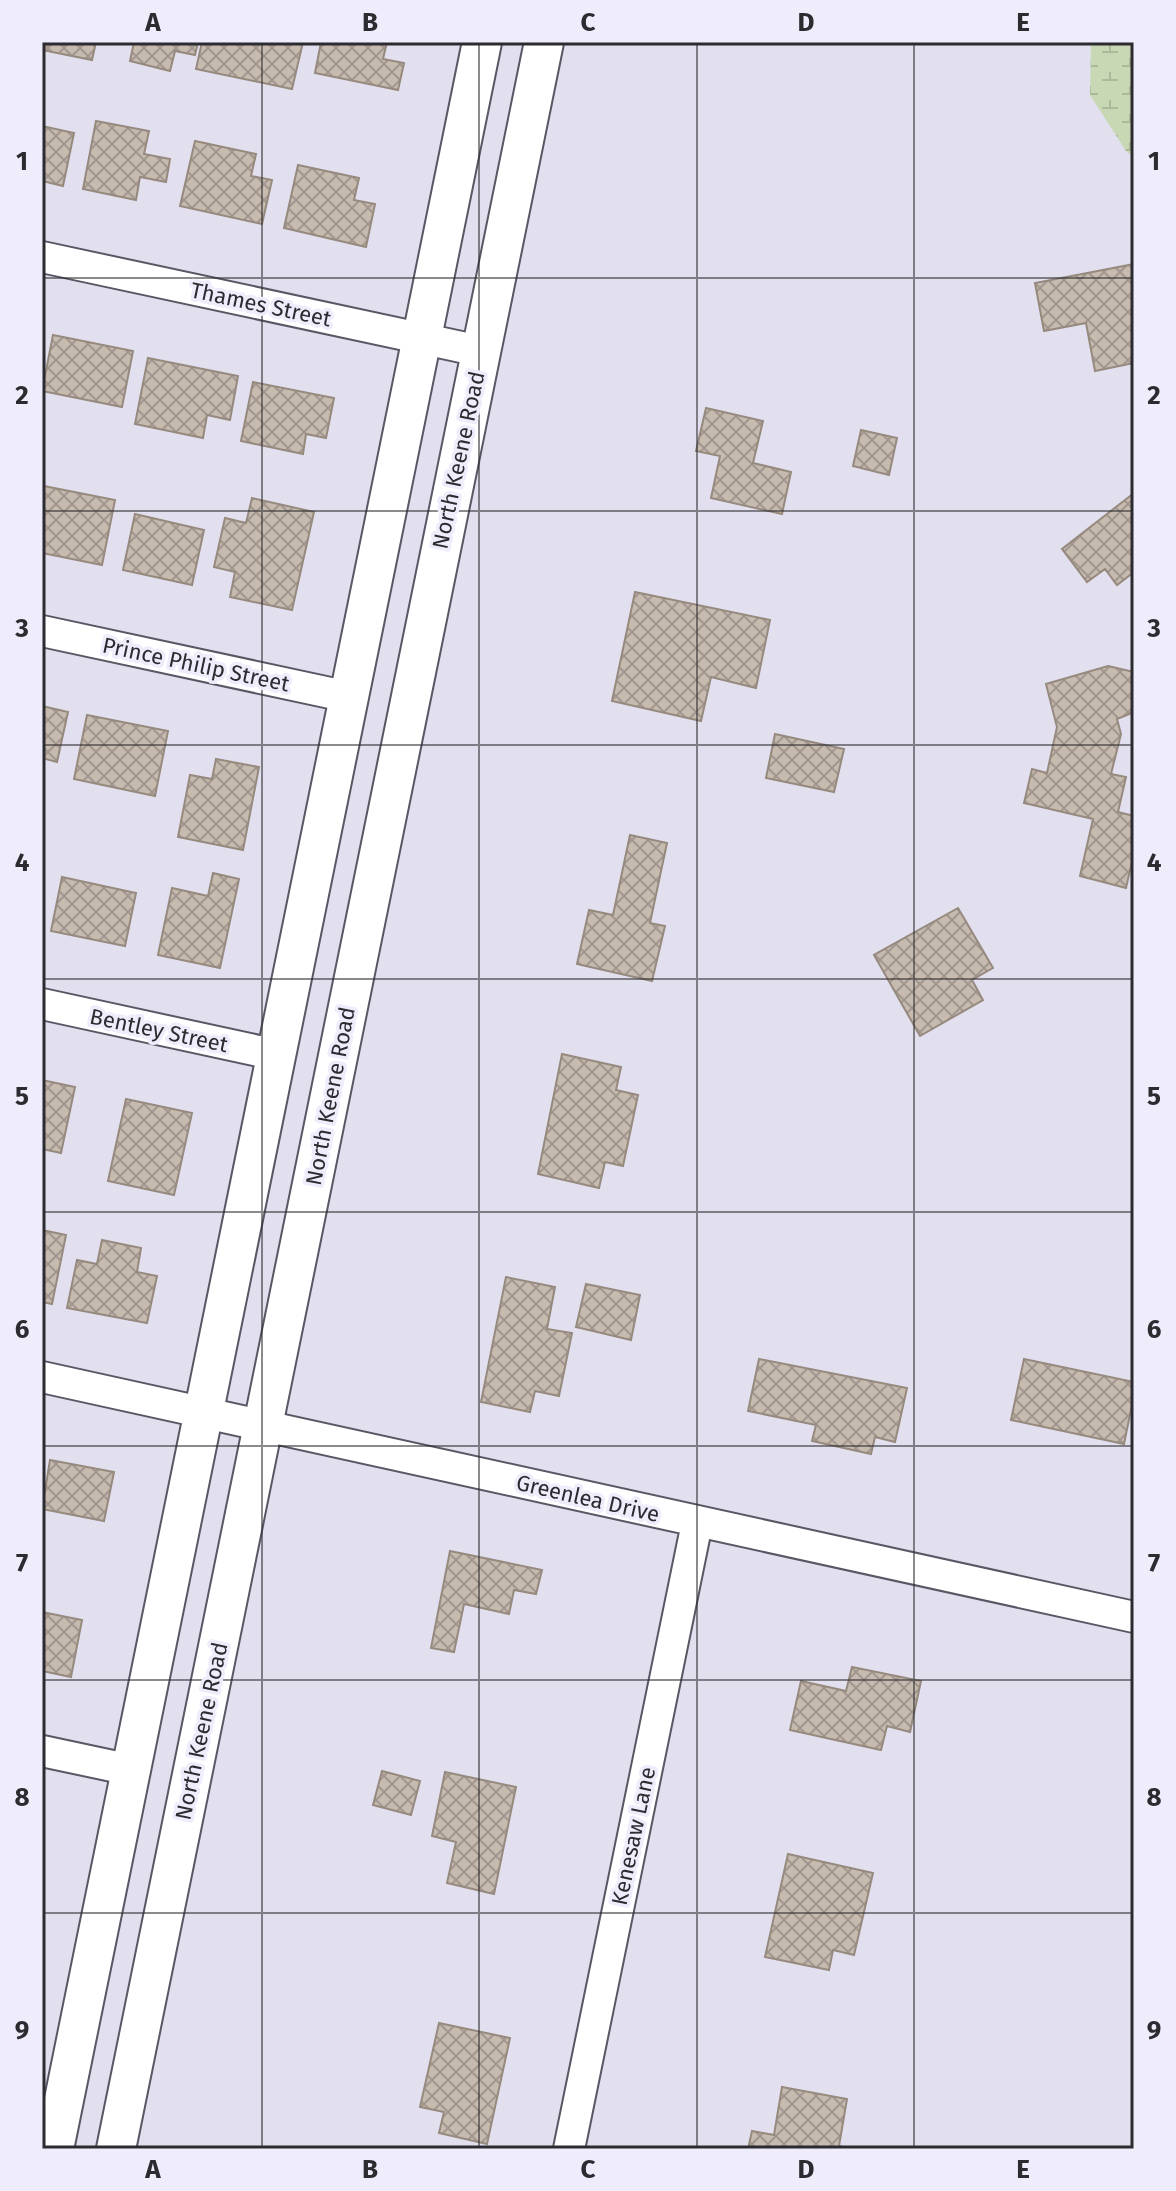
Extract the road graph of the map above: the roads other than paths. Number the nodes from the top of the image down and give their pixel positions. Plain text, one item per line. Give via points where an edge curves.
1 (482, 42) edge
2 (525, 42) edge
3 (544, 42) edge
4 (520, 159) junction
5 (42, 257) edge
6 (423, 339) junction
7 (480, 351) junction
8 (42, 631) edge
9 (349, 697) junction
10 (42, 1004) edge
11 (277, 1055) junction
12 (42, 1377) edge
13 (205, 1413) junction
14 (264, 1425) junction
15 (697, 1523) junction
16 (1134, 1617) edge
17 (42, 1751) edge
18 (131, 1770) junction
19 (54, 2149) edge
20 (116, 2149) edge
21 (569, 2149) edge

1 - 6 main road
2 - 4 main road
3 - 4 main road, North Keene Road
4 - 7 main road, North Keene Road
5 - 6 street, Thames Street
6 - 7 street, Thames Street
6 - 9 main road
7 - 14 main road, North Keene Road
8 - 9 street, Prince Philip Street
9 - 11 main road
10 - 11 street, Bentley Street
11 - 13 main road
12 - 13 street, Greenlea Drive
13 - 14 street, Greenlea Drive
13 - 18 main road
14 - 15 street, Greenlea Drive
14 - 20 main road, North Keene Road
15 - 16 street, Greenlea Drive
15 - 21 street, Kenesaw Lane
17 - 18 street
18 - 19 main road

